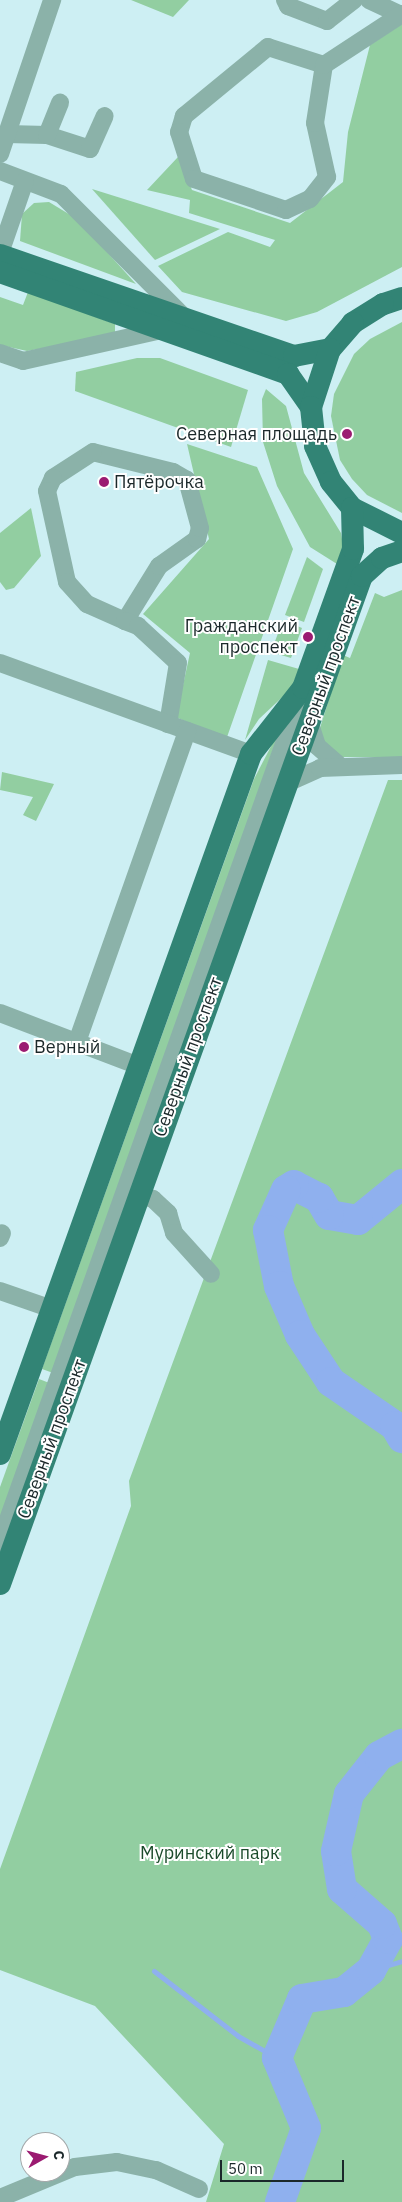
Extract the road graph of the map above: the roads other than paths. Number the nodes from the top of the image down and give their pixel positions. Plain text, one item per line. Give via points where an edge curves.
1 (52, 0) edge
2 (286, 0) edge
3 (354, 0) edge
4 (369, 0) edge
5 (402, 15) edge
6 (324, 65) junction
7 (60, 103) dead end
8 (105, 116) dead end
9 (7, 134) junction
10 (47, 135) junction
11 (0, 154) edge
12 (0, 171) edge
13 (25, 180) junction
14 (0, 254) edge
15 (0, 272) edge
16 (402, 298) edge
17 (184, 318) junction
18 (162, 330) junction
19 (330, 350) junction
20 (0, 353) edge
21 (311, 407) junction
22 (352, 508) junction
23 (402, 533) edge
24 (402, 551) edge
25 (125, 621) junction
26 (0, 663) edge
27 (303, 688) junction
28 (309, 721) junction
29 (168, 724) junction
30 (187, 731) junction
31 (251, 754) junction
32 (402, 765) edge
33 (339, 766) junction
34 (287, 783) junction
35 (0, 1013) edge
36 (77, 1042) junction
37 (139, 1066) junction
38 (139, 1194) junction
39 (211, 1274) dead end
40 (0, 1291) edge
41 (52, 1310) junction
42 (0, 1454) edge
43 (0, 1542) edge
44 (0, 1584) edge
45 (199, 2189) dead end
46 (0, 2198) edge

1 - 9 street
2 - 3 street via 288,6 327,21
4 - 5 street
5 - 6 street
6 - 6 street via 268,47 184,116 179,132 194,178 286,210 310,199 327,177 315,123
7 - 10 street
8 - 10 street via 90,149
9 - 10 street
9 - 11 street
12 - 13 street
13 - 14 street
13 - 17 street via 61,194
14 - 17 main road
15 - 18 main road
16 - 19 main road via 383,304 353,323
17 - 19 main road via 294,356
18 - 20 street via 23,361
18 - 21 main road via 288,374
19 - 21 main road
21 - 22 main road via 321,465
22 - 23 main road
22 - 27 main road, Северный проспект via 353,549
24 - 28 main road, Северный проспект via 382,558 362,576
25 - 25 street via 159,566 197,539 200,528 187,480 173,472 93,452 53,478 48,490 67,582 88,604
25 - 29 street via 138,626 178,663
26 - 29 street
27 - 31 main road, Северный проспект
27 - 43 street, Северный проспект
28 - 33 street via 317,746
28 - 34 main road, Северный проспект
29 - 30 street
30 - 31 street
30 - 36 street
31 - 37 main road, Северный проспект
32 - 33 street
33 - 34 street via 306,772
34 - 38 main road, Северный проспект
35 - 36 street
36 - 37 street
37 - 41 main road, Северный проспект
38 - 39 street via 153,1199 168,1213 174,1233
38 - 44 main road, Северный проспект
40 - 41 street
41 - 42 main road, Северный проспект
45 - 46 street via 156,2170 117,2162 75,2168

